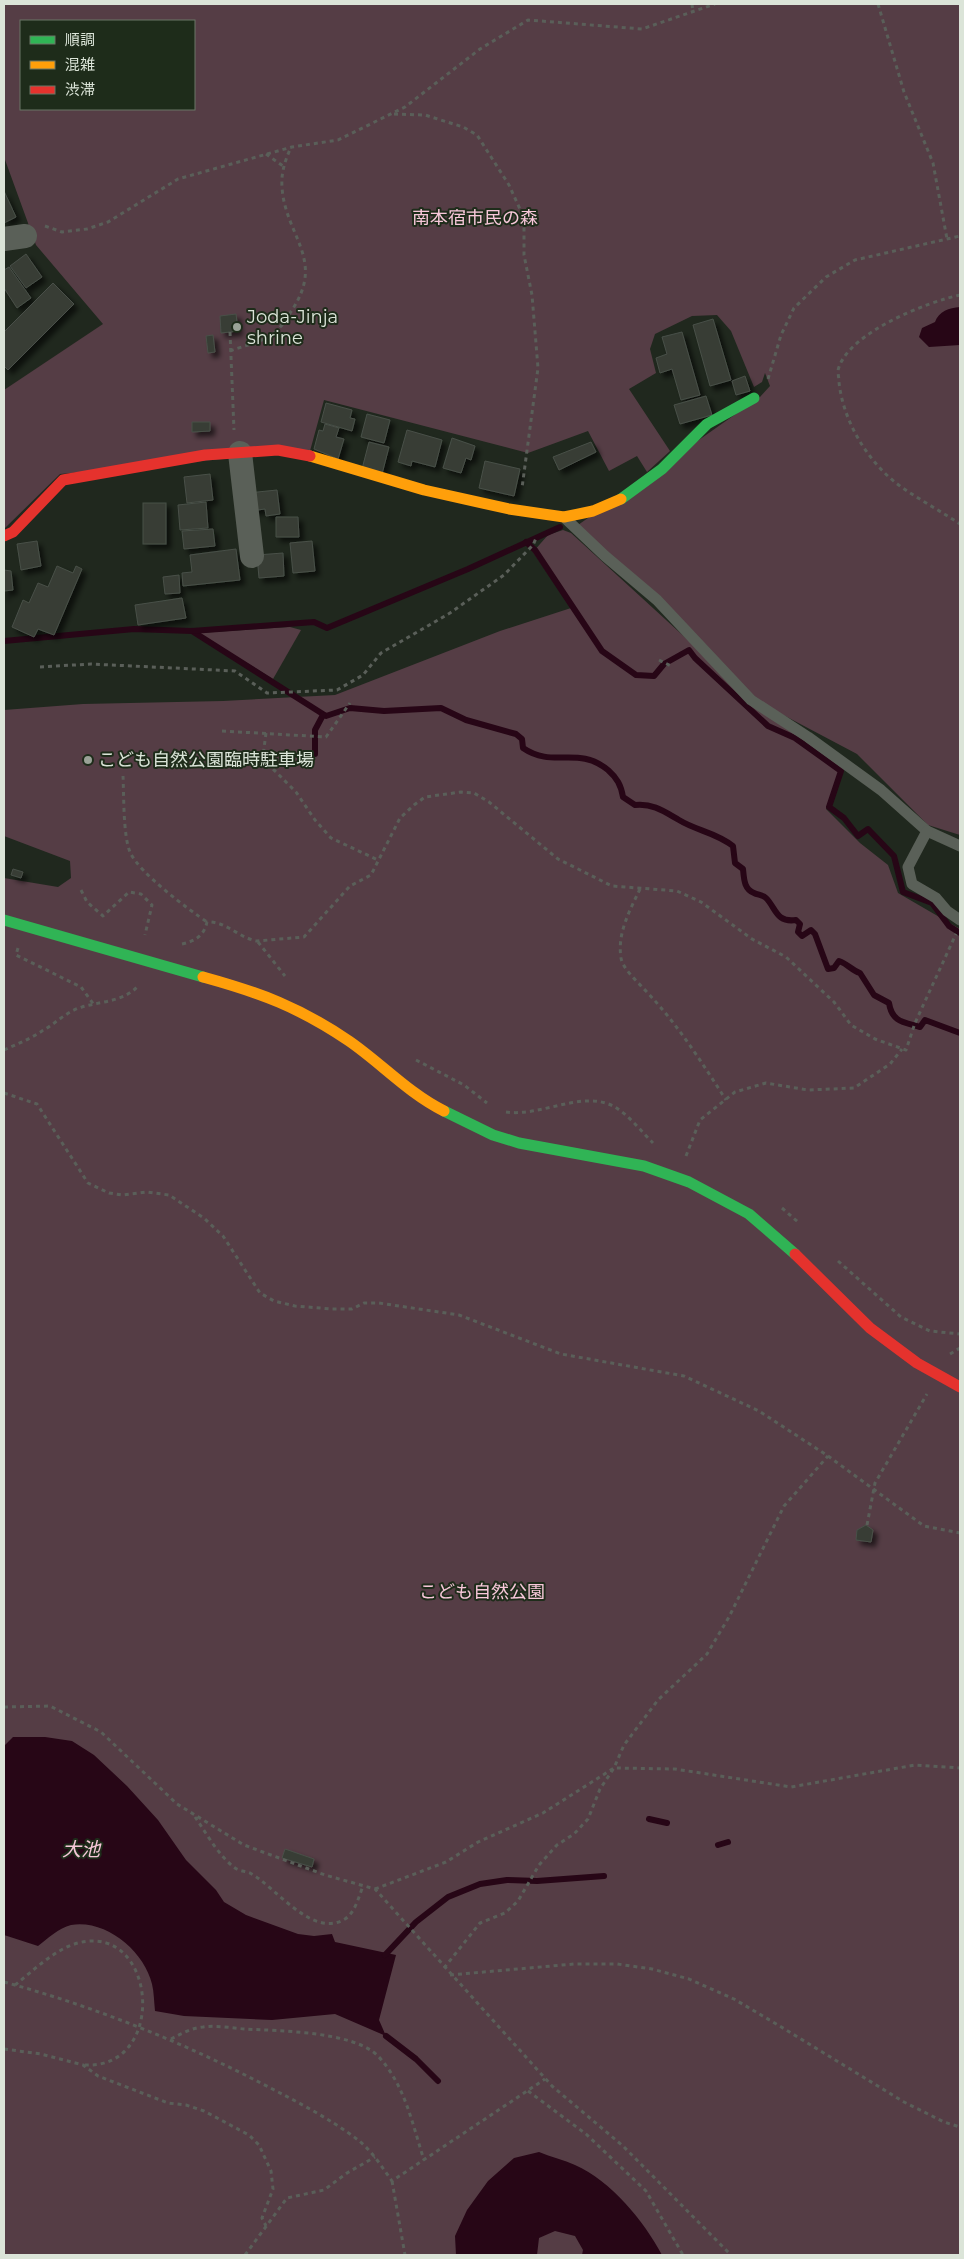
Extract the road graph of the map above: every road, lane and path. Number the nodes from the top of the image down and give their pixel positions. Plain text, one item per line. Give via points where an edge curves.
1 (692, 4) edge
2 (716, 4) edge
3 (878, 4) edge
4 (693, 12) junction
5 (392, 114) junction
6 (292, 147) junction
7 (266, 154) junction
8 (283, 166) junction
9 (22, 233) edge
10 (960, 236) edge
11 (947, 239) junction
12 (960, 295) edge
13 (230, 332) dead end
14 (230, 351) junction
15 (754, 398) joint
16 (234, 426) dead end
17 (240, 452) junction
18 (520, 510) junction
19 (545, 514) junction
20 (564, 517) junction
21 (960, 524) edge
22 (4, 536) edge
23 (252, 556) dead end
24 (659, 660) dead end
25 (671, 666) dead end
26 (40, 667) dead end
27 (350, 703) dead end
28 (222, 731) dead end
29 (266, 733) junction
30 (123, 776) dead end
31 (927, 831) junction
32 (960, 846) edge
33 (378, 860) junction
34 (640, 889) junction
35 (81, 890) dead end
36 (4, 920) edge
37 (207, 922) junction
38 (959, 924) edge
39 (139, 935) dead end
40 (258, 942) junction
41 (176, 944) dead end
42 (60, 977) dead end
43 (289, 981) dead end
44 (139, 985) dead end
45 (94, 1005) junction
46 (902, 1049) junction
47 (4, 1050) edge
48 (411, 1058) dead end
49 (4, 1093) edge
50 (726, 1100) junction
51 (493, 1106) dead end
52 (499, 1109) dead end
53 (656, 1146) dead end
54 (679, 1155) dead end
55 (685, 1157) junction
56 (683, 1163) dead end
57 (774, 1204) dead end
58 (801, 1226) dead end
59 (835, 1258) dead end
60 (960, 1334) edge
61 (960, 1348) edge
62 (952, 1352) dead end
63 (960, 1387) edge
64 (914, 1415) dead end
65 (828, 1456) junction
66 (872, 1490) junction
67 (867, 1525) dead end
68 (960, 1533) edge
69 (4, 1707) edge
70 (614, 1768) junction
71 (960, 1768) edge
72 (194, 1815) junction
73 (363, 1886) junction
74 (375, 1889) junction
75 (444, 1968) junction
76 (450, 1975) junction
77 (4, 1982) edge
78 (15, 1985) junction
79 (140, 2026) junction
80 (170, 2040) junction
81 (4, 2049) edge
82 (83, 2065) junction
83 (545, 2079) junction
84 (528, 2091) junction
85 (960, 2127) edge
86 (375, 2157) junction
87 (424, 2160) junction
88 (392, 2181) junction
89 (266, 2226) junction
90 (245, 2255) edge
91 (405, 2255) edge
92 (683, 2255) edge
93 (731, 2255) edge

1 - 4 path
2 - 4 path
3 - 11 path via 904,92 933,164
4 - 5 path via 642,29 528,20 480,48 405,108
5 - 6 path via 338,140
5 - 18 path via 425,115 477,135 509,184 524,218 524,255 532,295 538,368
6 - 7 path
6 - 8 path
7 - 8 path
7 - 9 path via 178,179 108,222 87,229
8 - 14 path via 282,188 288,214 305,257 304,288 285,321 272,335
10 - 11 path
11 - 15 path via 855,260 826,277 794,308 781,335 766,386
12 - 21 path via 888,321 864,337 838,368 850,425 864,446 896,482
13 - 14 path
14 - 16 path
15 - 20 street via 707,424 662,469 624,498 594,511
17 - 18 street via 278,450 301,453 424,490
17 - 22 street via 205,454 63,480 13,532
17 - 23 street
18 - 19 street
19 - 20 street
19 - 26 path via 533,545 504,575 450,613 381,653 362,675 337,690 267,693 235,672 91,664
20 - 31 lane via 657,600 751,700 808,736
24 - 25 path
27 - 29 path via 326,737
28 - 29 path
29 - 33 path via 265,761 296,792 315,820 331,838
30 - 37 path via 130,853 149,875
31 - 32 lane
31 - 38 lane via 908,867 912,884 936,898
33 - 34 path via 400,818 425,797 461,792 489,802 558,860 612,886
33 - 40 path via 371,875 350,886 304,937
34 - 46 path via 677,891 701,902 752,939 786,957 834,1002 851,1025
34 - 50 path via 620,940 621,960 690,1046
35 - 39 path via 87,902 103,916 130,892 141,894 152,905 144,936
36 - 63 street via 258,992 308,1014 350,1042 428,1103 494,1135 519,1143 644,1166 697,1185 749,1214 870,1328 917,1363
37 - 40 path via 217,921
37 - 41 path via 198,938
38 - 46 path via 906,1050
40 - 43 path
42 - 45 path via 81,987
44 - 45 path via 133,992
45 - 47 path via 73,1011 42,1032
46 - 50 path via 890,1064 854,1088 808,1090 766,1084 735,1092
48 - 51 path via 464,1085
49 - 65 path via 37,1104 88,1183 109,1194 147,1192 169,1195 204,1218 223,1236 260,1293 274,1300 295,1306 332,1309 352,1309 364,1303 379,1303 460,1315 561,1354 684,1376 759,1411
50 - 55 path via 700,1120
52 - 53 path via 520,1114 585,1100 603,1102 614,1107
54 - 55 path
55 - 56 path
57 - 58 path via 787,1211
59 - 60 path via 901,1317 930,1331
61 - 62 path
64 - 66 path
65 - 66 path
65 - 70 path via 784,1506 707,1654 658,1700 624,1745
66 - 67 path
66 - 68 path via 924,1526
69 - 72 path via 50,1706 101,1732 177,1804
70 - 71 path via 675,1769 791,1787 915,1765
70 - 74 path via 543,1813 478,1842 446,1862
70 - 75 path via 600,1789 588,1819 574,1834 557,1844 539,1864 518,1901 505,1913 480,1923
72 - 73 path via 244,1845
72 - 73 path via 217,1849 237,1869 249,1873 308,1919 322,1923 346,1919
73 - 74 path
74 - 75 path
75 - 76 path
76 - 83 path
76 - 85 path via 574,1964 617,1964 689,1979 764,2016 904,2102
77 - 78 path
78 - 79 path
78 - 79 path via 78,1943 110,1944 121,1950 141,1980 144,1998
79 - 80 path
79 - 82 path via 123,2054 113,2061 98,2066
80 - 86 path via 288,2097 358,2140
80 - 87 path via 188,2030 204,2027 296,2031 343,2040 371,2050 401,2088
81 - 82 path
82 - 89 path via 98,2076 168,2103 204,2111 249,2135 259,2145 271,2171 273,2189 262,2218
83 - 84 path
83 - 93 path via 623,2146
84 - 87 path
84 - 92 path via 586,2134 646,2191
86 - 88 path
86 - 89 path via 324,2190 287,2198
87 - 88 path
88 - 91 path
89 - 90 path

